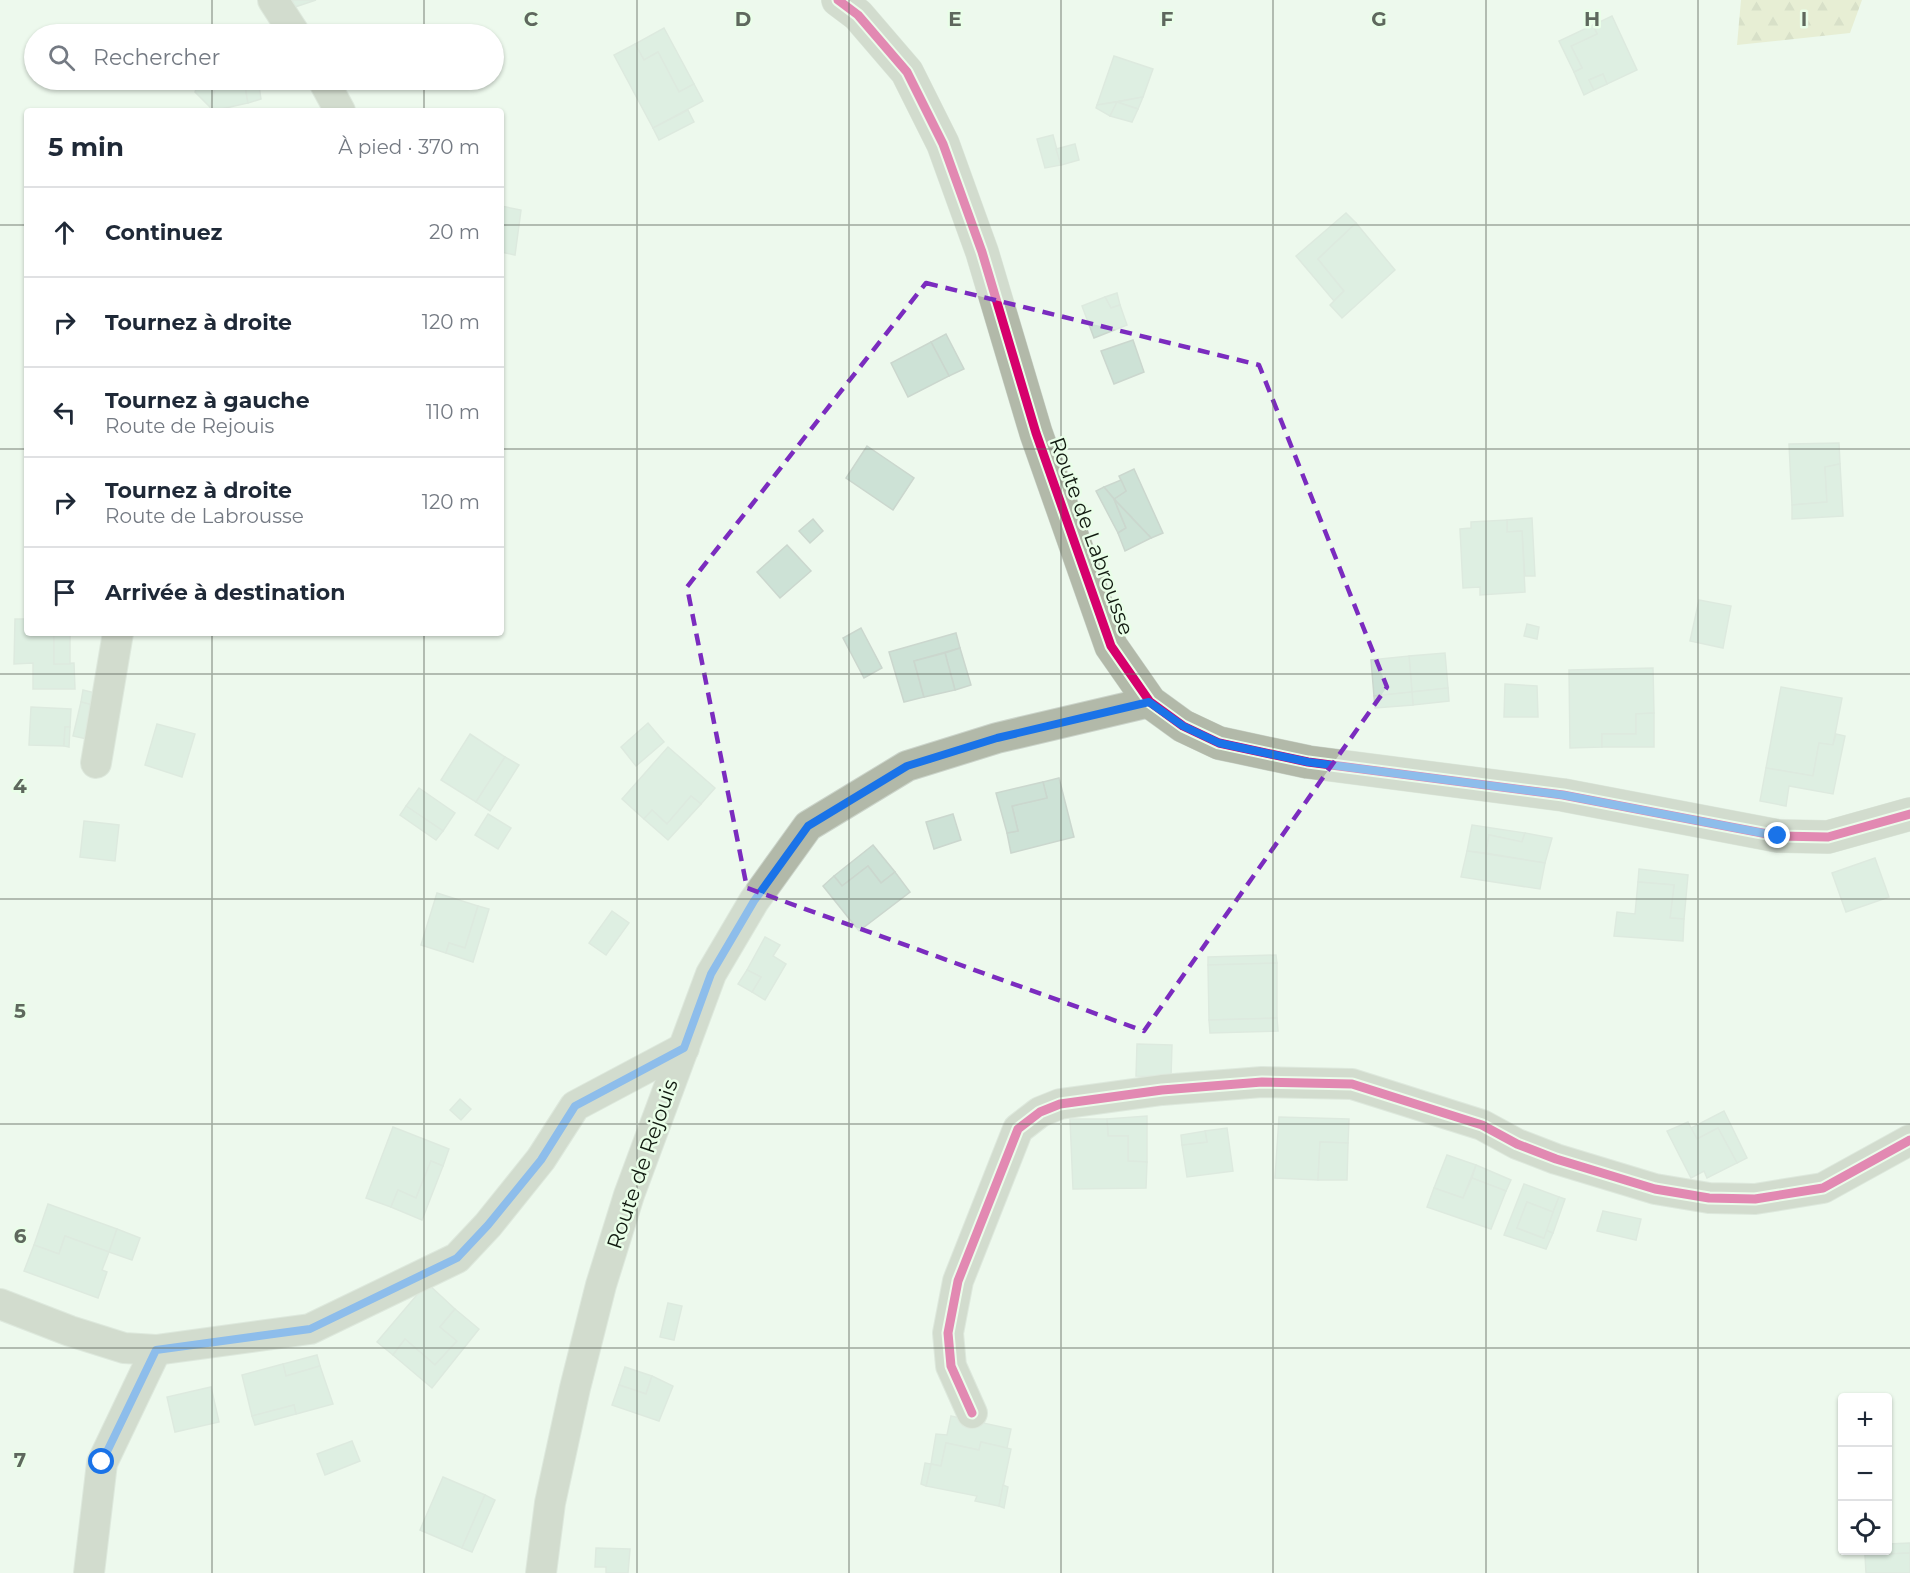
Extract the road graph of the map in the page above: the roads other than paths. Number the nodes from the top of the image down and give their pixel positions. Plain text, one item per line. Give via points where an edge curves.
1 (273, 0) edge
2 (838, 0) edge
3 (289, 24) edge
4 (328, 90) edge
5 (338, 108) edge
6 (117, 636) edge
7 (1149, 702) junction
8 (96, 763) dead end
9 (1910, 814) edge
10 (684, 1048) junction
11 (1910, 1140) edge
12 (0, 1304) edge
13 (156, 1350) junction
14 (972, 1413) dead end
15 (89, 1573) edge
16 (541, 1573) edge

1 - 3 street
2 - 7 street, Route de Labrousse via 858,15 907,72 943,144 982,252 1036,433 1111,646
4 - 5 street
6 - 8 street
7 - 9 street, Route de Labrousse via 1183,726 1219,743 1308,762 1563,795 1778,836 1828,837
7 - 10 street, Route de Rejouis via 997,738 907,766 808,826 754,901 711,974
10 - 13 street via 575,1106 541,1160 457,1258 310,1329
10 - 16 street, Route de Rejouis via 629,1194 601,1285 550,1503
11 - 14 street via 1823,1188 1755,1199 1709,1198 1655,1189 1556,1159 1482,1125 1352,1084 1262,1082 1151,1091 1060,1104 1040,1112 1018,1129 958,1281 948,1333 951,1366
12 - 13 street via 124,1348
13 - 15 street via 102,1462

